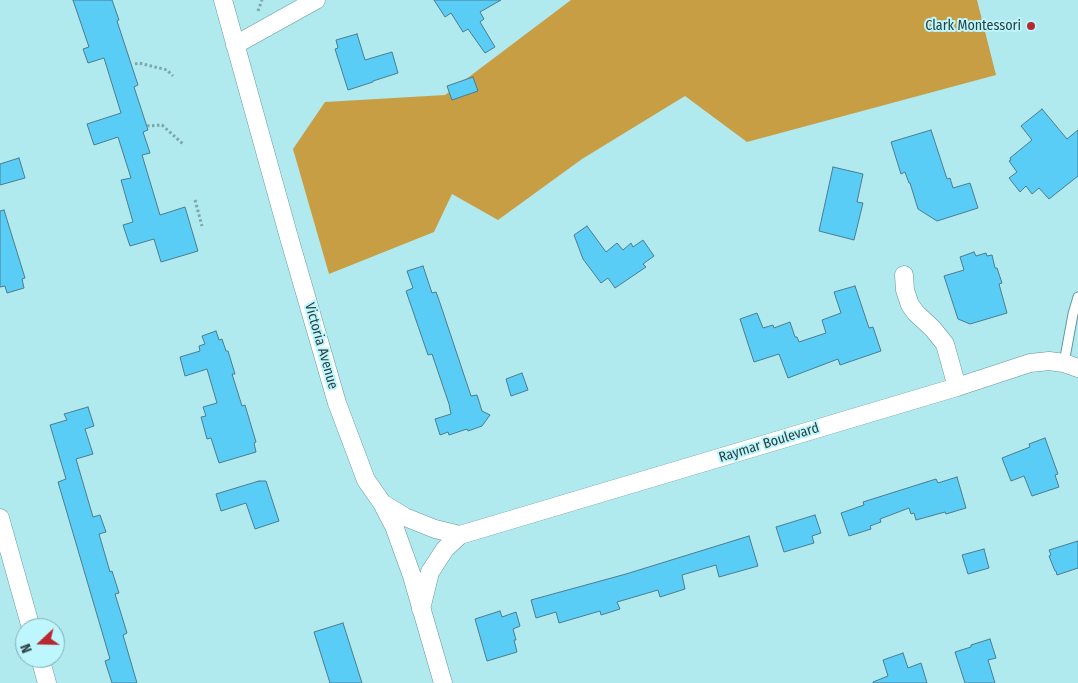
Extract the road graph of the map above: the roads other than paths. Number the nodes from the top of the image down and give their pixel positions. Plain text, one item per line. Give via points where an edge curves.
1 (223, 0) edge
2 (316, 0) edge
3 (236, 45) junction
4 (904, 275) dead end
5 (1078, 297) edge
6 (1071, 366) edge
7 (957, 387) junction
8 (382, 503) junction
9 (0, 518) edge
10 (460, 535) junction
11 (421, 609) junction
12 (28, 618) edge
13 (43, 668) edge
14 (47, 683) edge
15 (442, 683) edge

1 - 3 street, Victoria Avenue
2 - 3 street
3 - 8 street, Victoria Avenue via 337,403 366,480
4 - 7 street via 910,305 945,344
5 - 6 lane via 1073,314
6 - 7 street, Raymar Boulevard via 1048,361 1030,363
7 - 10 street, Raymar Boulevard
8 - 10 street via 405,517
8 - 11 street, Victoria Avenue via 394,526
9 - 12 street
10 - 11 street via 430,572
11 - 15 street, Victoria Avenue
13 - 14 street

